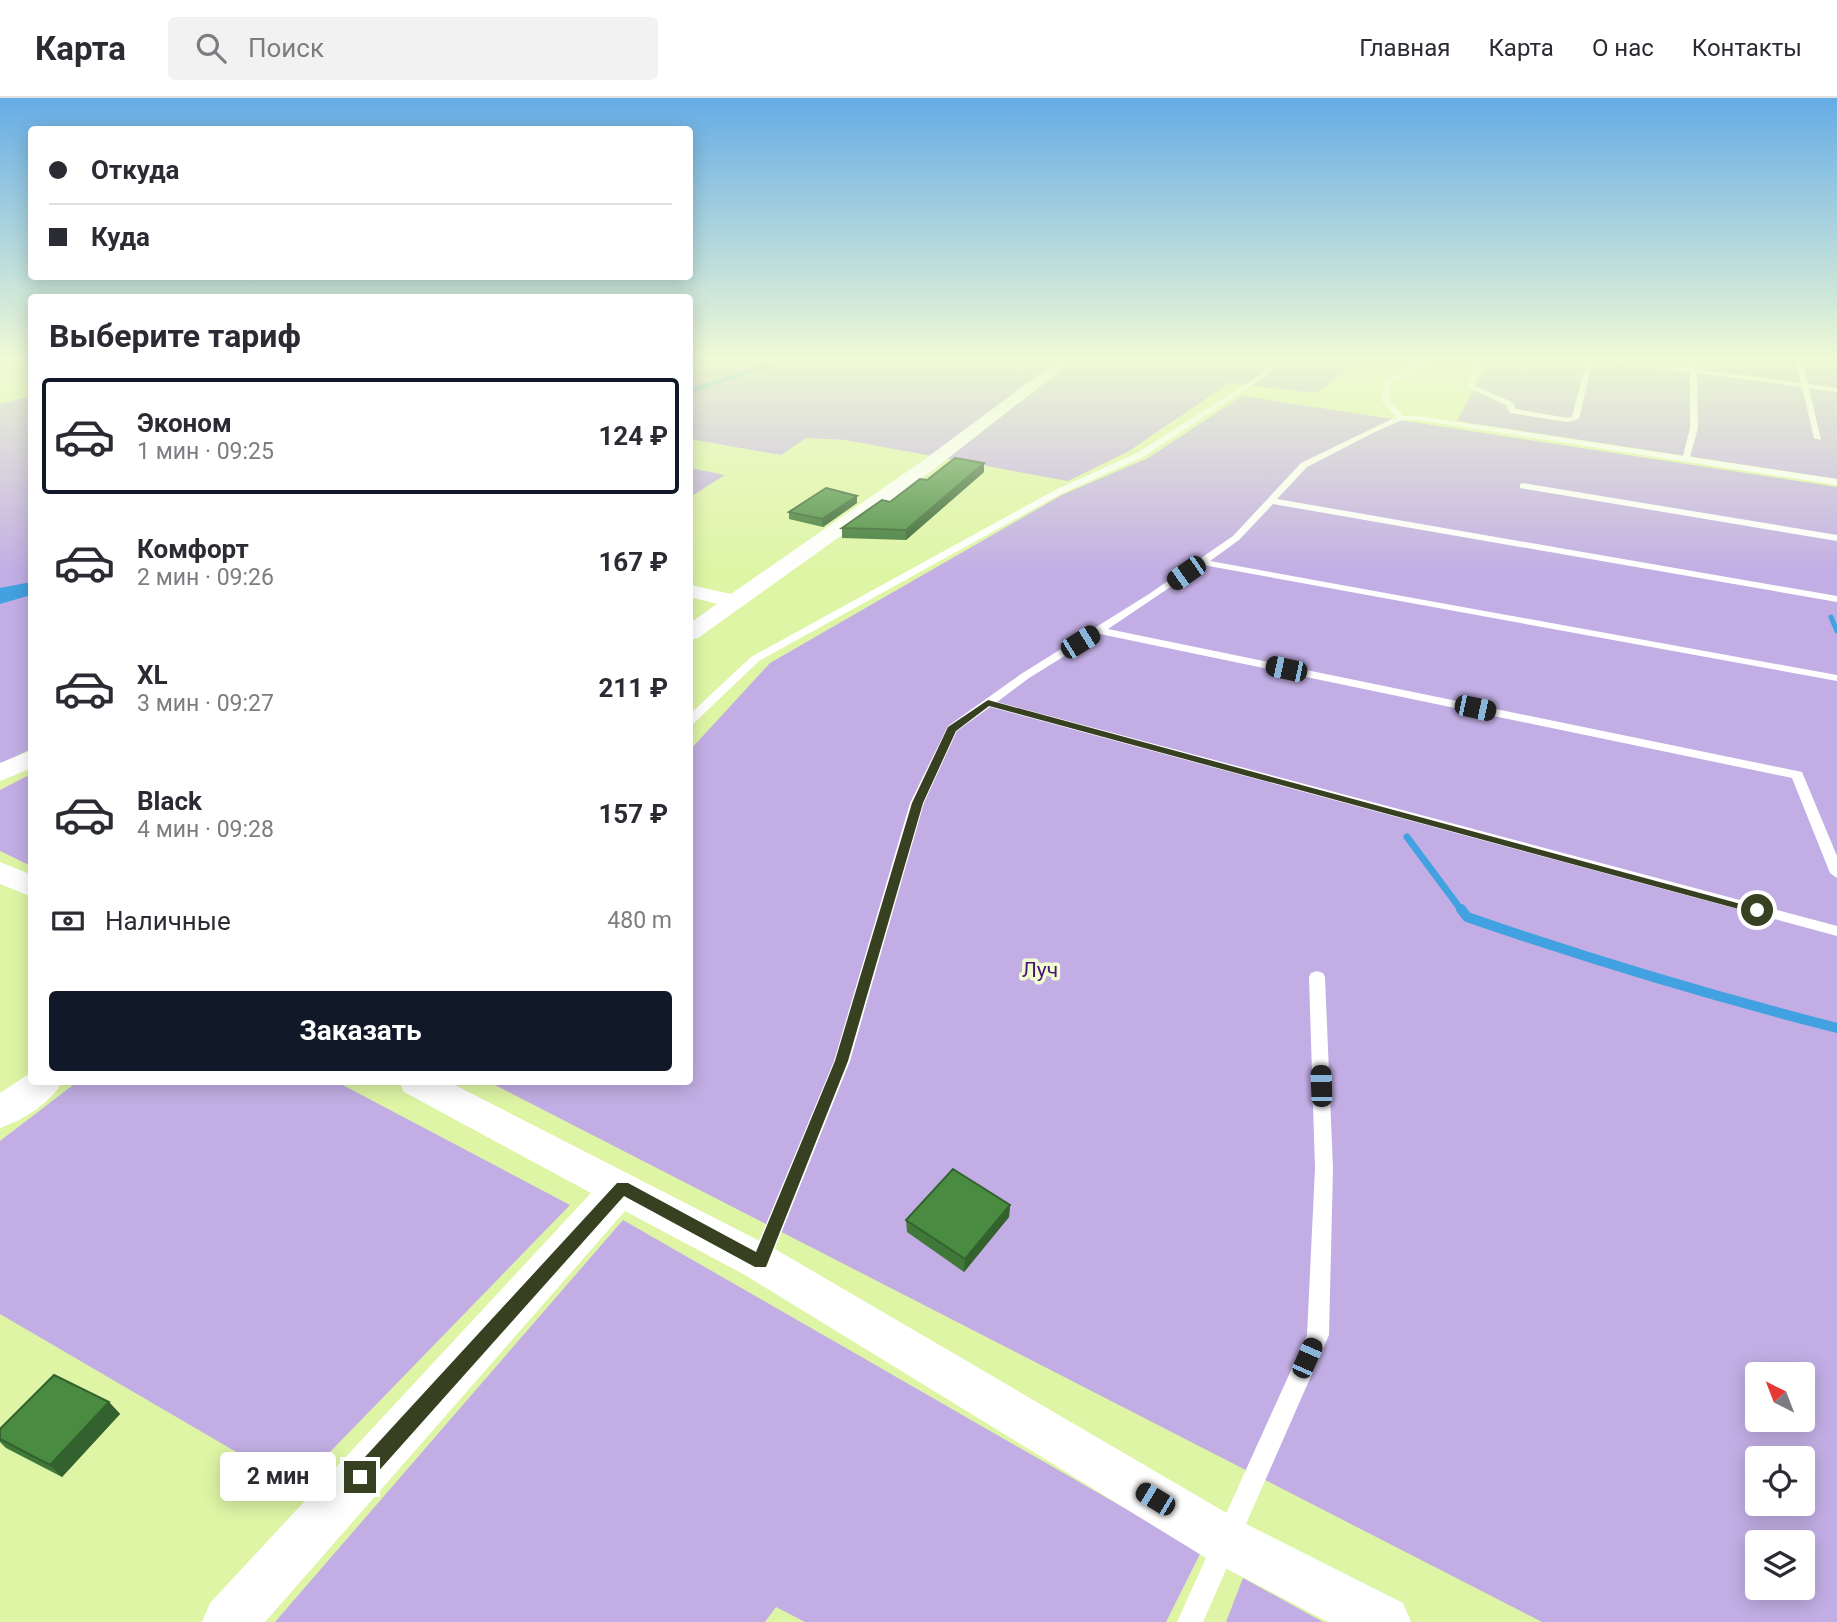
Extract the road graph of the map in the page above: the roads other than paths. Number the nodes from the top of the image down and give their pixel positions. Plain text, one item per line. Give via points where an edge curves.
1 (974, 430) edge
2 (1178, 430) edge
3 (1376, 430) edge
4 (1497, 430) edge
5 (1693, 430) edge
6 (1816, 430) edge
7 (1818, 438) dead end
8 (1686, 459) junction
9 (1837, 482) edge
10 (1523, 486) dead end
11 (1270, 501) junction
12 (1837, 538) edge
13 (1202, 562) junction
14 (693, 592) edge
15 (1837, 599) edge
16 (735, 602) junction
17 (1098, 630) junction
18 (693, 631) edge
19 (1837, 678) edge
20 (988, 703) junction
21 (693, 717) edge
22 (28, 760) edge
23 (0, 773) edge
24 (0, 872) edge
25 (1837, 873) edge
26 (28, 885) edge
27 (1837, 931) edge
28 (1317, 976) dead end
29 (40, 1085) edge
30 (423, 1085) edge
31 (0, 1113) edge
32 (622, 1187) junction
33 (760, 1262) junction
34 (1224, 1540) junction
35 (229, 1622) edge
36 (1190, 1622) edge
37 (1384, 1622) edge

1 - 16 street
2 - 21 lane via 1140,455 1058,492 755,659
3 - 11 lane via 1304,465
4 - 8 lane
5 - 8 lane
6 - 7 lane
8 - 9 lane
10 - 12 lane
11 - 13 lane via 1236,538
11 - 15 lane
13 - 17 lane
13 - 19 lane
14 - 16 street
16 - 18 street
17 - 20 lane
17 - 25 lane via 1797,775
20 - 27 lane
20 - 33 lane via 952,729 918,803 842,1061
22 - 23 street
24 - 26 street
28 - 34 lane via 1324,1168 1318,1335
29 - 31 street
30 - 32 street
32 - 33 street
32 - 35 street
33 - 34 street
34 - 36 lane
34 - 37 street

